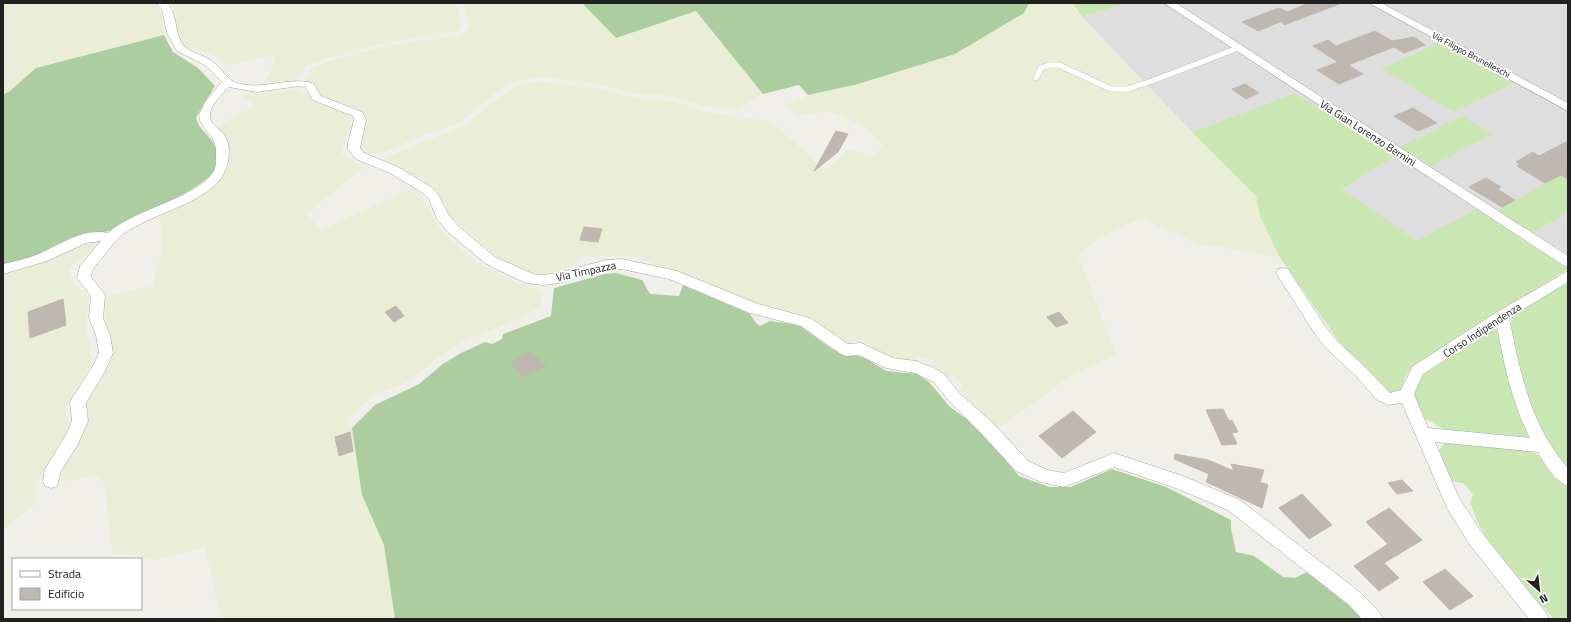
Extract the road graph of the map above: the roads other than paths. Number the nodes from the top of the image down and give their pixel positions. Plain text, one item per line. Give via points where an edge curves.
1 (160, 3) edge
2 (1169, 3) edge
3 (1374, 3) edge
4 (1238, 48) junction
5 (1036, 78) dead end
6 (228, 82) junction
7 (1568, 108) edge
8 (111, 238) junction
9 (1568, 262) edge
10 (3, 269) edge
11 (1283, 273) dead end
12 (1568, 276) edge
13 (1502, 316) junction
14 (1406, 394) junction
15 (1423, 434) junction
16 (1541, 446) junction
17 (1568, 479) edge
18 (51, 481) dead end
19 (1374, 619) edge
20 (1540, 619) edge

1 - 6 street via 167,8 172,33 181,49 209,63
2 - 4 street, Via Gian Lorenzo Bernini
3 - 7 street, Via Filippo Brunelleschi
4 - 5 lane via 1146,83 1122,89 1106,88 1054,64 1042,66
4 - 9 street, Via Gian Lorenzo Bernini
6 - 8 street via 217,92 205,111 204,119 219,137 221,171 197,192 123,227
6 - 19 street, Via Timpazza via 257,88 299,83 309,85 317,98 358,114 360,120 354,149 360,156 394,170 427,190 453,229 490,260 531,279 558,278 606,265 622,264 672,275 755,309 805,322 846,350 861,349 891,364 916,367 929,372 938,378 1022,466 1047,477 1064,480 1114,460 1177,481 1234,505 1354,599
8 - 10 street via 94,236 78,240 42,258
8 - 18 street via 85,269 84,278 98,295 96,318 106,352 100,367 78,402 80,421 54,468
11 - 14 street via 1332,345 1382,396 1395,399
12 - 13 street, Corso Indipendenza
13 - 14 street, Corso Indipendenza via 1418,370
13 - 16 street via 1511,365 1523,406
14 - 15 street
15 - 16 street
15 - 20 street via 1453,504 1476,539
16 - 17 street

